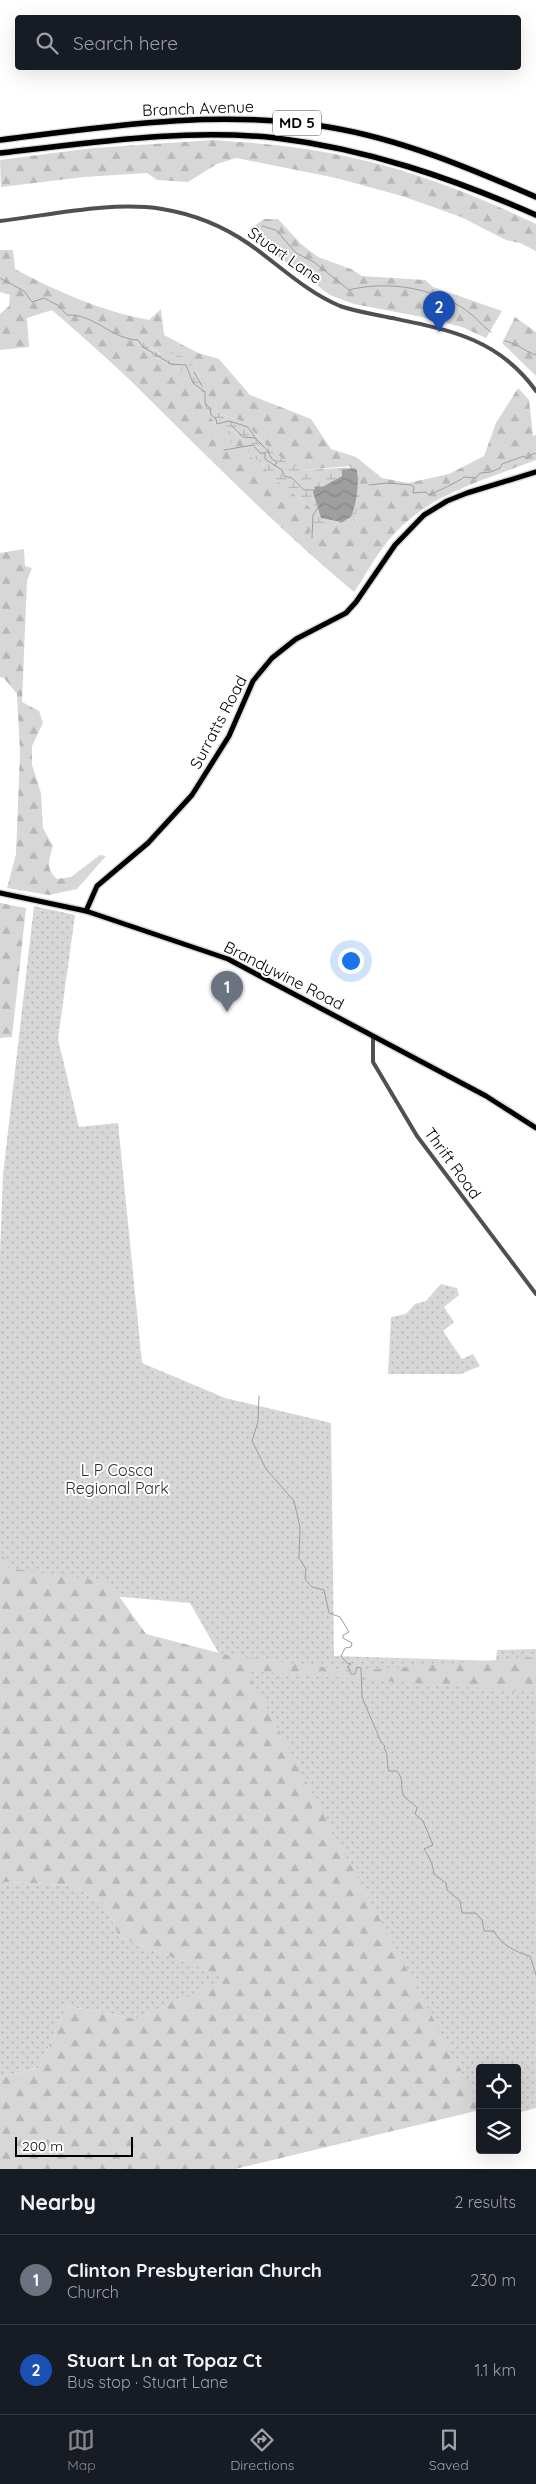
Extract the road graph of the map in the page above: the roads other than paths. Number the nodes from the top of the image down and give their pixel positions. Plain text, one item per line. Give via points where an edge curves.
1 (0, 140) edge
2 (0, 153) edge
3 (536, 198) edge
4 (536, 215) edge
5 (0, 221) edge
6 (536, 391) edge
7 (536, 472) edge
8 (0, 893) edge
9 (86, 911) junction
10 (373, 1036) junction
11 (536, 1128) edge
12 (536, 1294) edge

1 - 3 highway, Branch Avenue / MD 5 via 173,121 263,120 330,127 387,140 456,164
2 - 4 highway, Branch Avenue / MD 5 via 171,137 275,138 338,148 409,165
5 - 6 street, Stuart Lane via 136,207 205,220 233,234 313,291 339,305 447,330 480,342 512,364
7 - 9 main road, Surratts Road via 467,493 424,515 395,545 346,612 296,639 272,658 253,680 229,736 192,795 148,843 97,886
8 - 9 main road, Brandywine Road
9 - 10 main road, Brandywine Road via 228,959
10 - 11 main road, Brandywine Road via 484,1095
10 - 12 street, Thrift Road via 373,1062 417,1136

